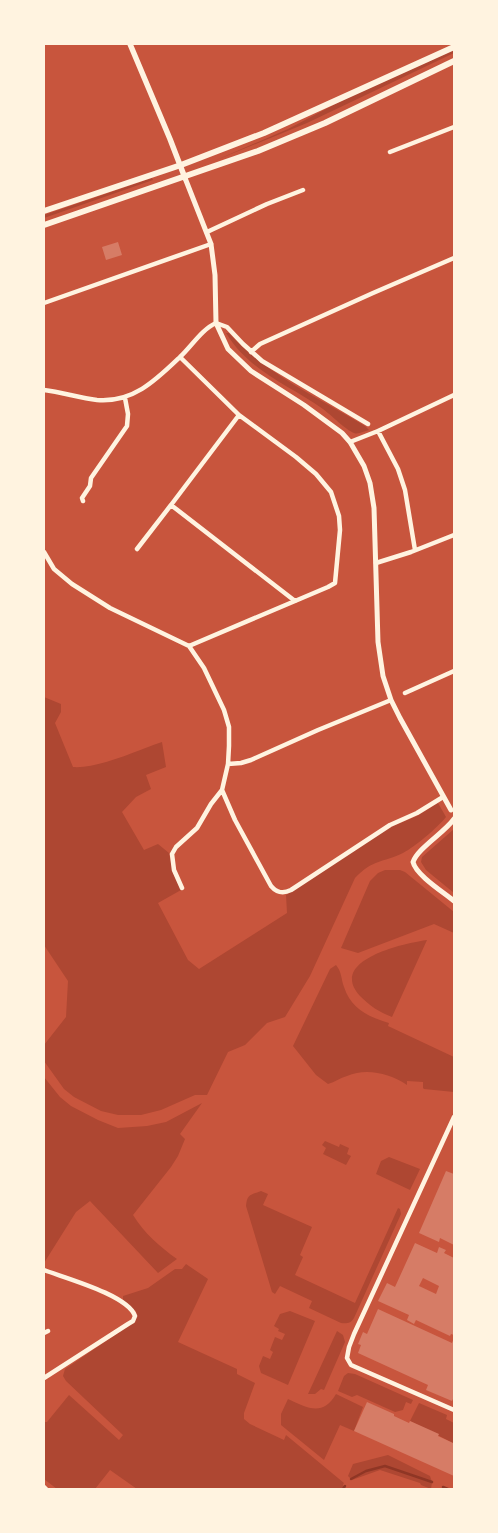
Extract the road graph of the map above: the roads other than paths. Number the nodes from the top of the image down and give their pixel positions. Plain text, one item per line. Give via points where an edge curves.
1 (130, 44) edge
2 (454, 47) edge
3 (454, 61) edge
4 (454, 127) edge
5 (390, 152) dead end
6 (181, 165) junction
7 (185, 178) junction
8 (303, 190) dead end
9 (44, 211) edge
10 (44, 225) edge
11 (207, 232) junction
12 (211, 244) junction
13 (454, 258) edge
14 (44, 303) edge
15 (216, 323) junction
16 (251, 352) junction
17 (180, 357) junction
18 (44, 390) edge
19 (454, 396) edge
20 (125, 398) junction
21 (239, 415) junction
22 (368, 424) dead end
23 (378, 431) junction
24 (350, 442) junction
25 (83, 501) dead end
26 (171, 505) junction
27 (454, 535) edge
28 (137, 549) dead end
29 (415, 550) junction
30 (44, 552) edge
31 (376, 563) junction
32 (295, 601) junction
33 (189, 646) junction
34 (454, 671) edge
35 (404, 693) dead end
36 (391, 700) junction
37 (228, 764) junction
38 (222, 790) junction
39 (443, 797) junction
40 (451, 810) dead end
41 (454, 819) edge
42 (182, 888) dead end
43 (454, 901) edge
44 (454, 1117) edge
45 (44, 1270) edge
46 (44, 1378) edge
47 (454, 1410) edge

1 - 6 main road
2 - 6 main road via 285,124
3 - 7 main road via 301,133
4 - 5 street
6 - 7 main road
6 - 9 main road
7 - 10 main road
7 - 11 street
8 - 11 street
11 - 12 street
12 - 14 street
12 - 15 street
13 - 16 street via 260,344
15 - 16 street via 227,327
15 - 17 street
15 - 24 street via 228,349 243,364 325,420
16 - 22 street via 278,372
17 - 20 street via 150,384
17 - 21 street
18 - 20 street via 97,400
19 - 23 street
20 - 25 street via 127,426 91,478
21 - 26 street
21 - 32 street via 316,474 331,492 340,516 335,583
23 - 24 street
23 - 29 street via 405,490
24 - 31 street via 370,483
26 - 28 street
26 - 32 street
27 - 29 street
29 - 31 street
30 - 33 street via 60,576 97,600
31 - 36 street via 378,642 383,676
32 - 33 street
33 - 37 street via 208,675 228,720
34 - 35 street
36 - 37 street via 251,760
36 - 39 street
37 - 38 street
38 - 39 street via 271,886 282,893 390,825
38 - 42 street via 197,828 172,854 174,870
39 - 40 street
41 - 43 street via 414,859 414,866 420,873
44 - 47 street via 354,1334 347,1358 351,1365
45 - 46 street via 114,1296 134,1313 133,1321

